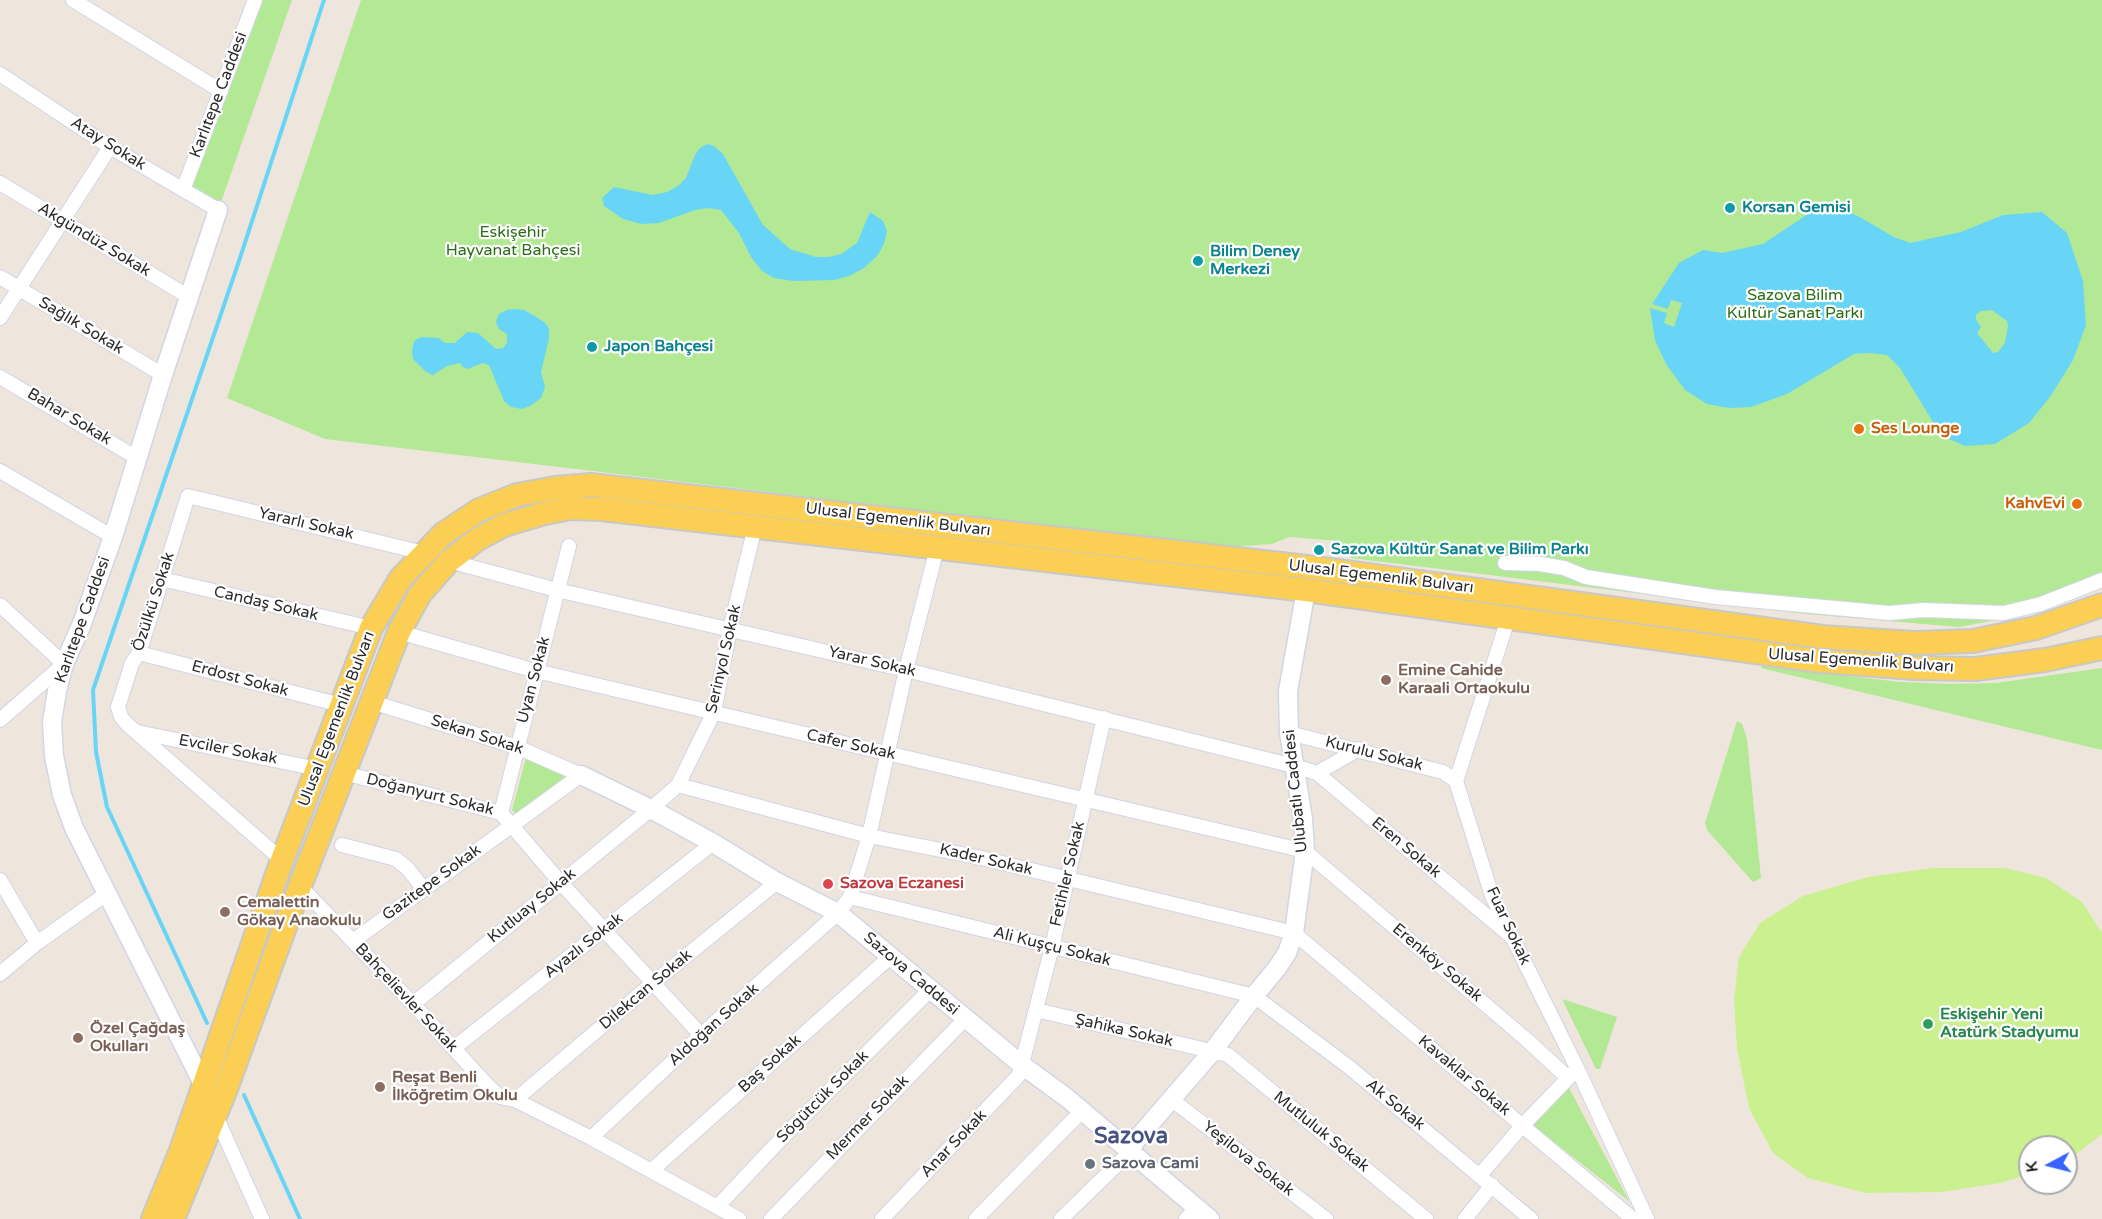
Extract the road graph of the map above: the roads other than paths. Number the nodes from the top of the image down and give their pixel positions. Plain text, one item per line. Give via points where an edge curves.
1 (73, 0) edge
2 (255, 0) edge
3 (0, 74) edge
4 (221, 91) junction
5 (110, 147) junction
6 (0, 183) edge
7 (183, 190) junction
8 (218, 210) joint
9 (63, 222) junction
10 (0, 277) edge
11 (18, 289) junction
12 (189, 297) junction
13 (0, 318) edge
14 (163, 375) junction
15 (0, 376) edge
16 (137, 458) junction
17 (0, 471) edge
18 (188, 496) joint
19 (755, 527) junction
20 (113, 537) junction
21 (569, 546) dead end
22 (937, 548) junction
23 (424, 553) junction
24 (449, 561) junction
25 (1505, 563) dead end
26 (162, 579) junction
27 (2102, 580) edge
28 (557, 590) junction
29 (1306, 590) junction
30 (0, 605) edge
31 (2102, 605) edge
32 (1508, 619) junction
33 (370, 628) junction
34 (730, 629) junction
35 (399, 632) junction
36 (2102, 648) edge
37 (139, 652) junction
38 (2045, 660) junction
39 (2102, 660) edge
40 (64, 664) junction
41 (906, 670) junction
42 (536, 671) junction
43 (372, 702) junction
44 (341, 705) junction
45 (714, 712) junction
46 (1104, 718) junction
47 (0, 720) edge
48 (137, 732) junction
49 (1289, 734) junction
50 (517, 747) junction
51 (1359, 749) junction
52 (887, 753) junction
53 (1294, 766) junction
54 (318, 769) junction
55 (344, 773) junction
56 (1317, 773) junction
57 (581, 775) junction
58 (1456, 781) junction
59 (678, 785) junction
60 (1085, 800) junction
61 (651, 809) junction
62 (501, 813) junction
63 (511, 825) junction
64 (869, 836) junction
65 (713, 843) junction
66 (342, 845) dead end
67 (1305, 851) junction
68 (282, 860) junction
69 (1066, 879) junction
70 (0, 880) edge
71 (560, 882) junction
72 (777, 882) junction
73 (300, 886) junction
74 (423, 888) junction
75 (106, 894) junction
76 (850, 897) junction
77 (838, 914) junction
78 (605, 930) junction
79 (1294, 933) junction
80 (1513, 938) junction
81 (353, 941) junction
82 (37, 943) junction
83 (1052, 947) junction
84 (890, 957) junction
85 (0, 974) edge
86 (653, 983) junction
87 (931, 989) junction
88 (1254, 996) junction
89 (413, 1004) junction
90 (1036, 1010) junction
91 (965, 1019) junction
92 (701, 1035) junction
93 (454, 1048) junction
94 (1212, 1052) junction
95 (1022, 1065) junction
96 (1573, 1073) junction
97 (203, 1084) junction
98 (1171, 1099) junction
99 (515, 1100) junction
100 (1082, 1111) junction
101 (215, 1114) junction
102 (1522, 1126) junction
103 (591, 1138) junction
104 (1129, 1153) junction
105 (651, 1171) junction
106 (1480, 1175) junction
107 (1492, 1185) junction
108 (717, 1207) junction
109 (1197, 1215) edge
110 (153, 1219) edge
111 (173, 1219) edge
112 (262, 1219) edge
113 (739, 1219) edge
114 (771, 1219) edge
115 (882, 1219) edge
116 (976, 1219) edge
117 (1061, 1219) edge
118 (1326, 1219) edge
119 (1426, 1219) edge
120 (1466, 1219) edge
121 (1531, 1219) edge
122 (1633, 1219) edge
123 (1647, 1219) edge

1 - 4 street
2 - 4 street, Karlıtepe Caddesi
3 - 5 street, Atay Sokak
4 - 7 street, Karlıtepe Caddesi
5 - 7 street, Atay Sokak
5 - 9 street
6 - 9 street, Akgündüz Sokak
7 - 8 street, Atay Sokak
8 - 12 street, Karlıtepe Caddesi
9 - 11 street
9 - 12 street, Akgündüz Sokak
10 - 11 street, Sağlık Sokak
11 - 13 street
11 - 14 street, Sağlık Sokak
12 - 14 street, Karlıtepe Caddesi
14 - 16 street, Karlıtepe Caddesi
15 - 16 street, Bahar Sokak
16 - 20 street, Karlıtepe Caddesi
17 - 20 street
18 - 23 street, Yararlı Sokak
18 - 26 street, Özülkü Sokak
19 - 22 main road, Ulusal Egemenlik Bulvarı
19 - 24 main road, Ulusal Egemenlik Bulvarı via 570,508 504,525
19 - 34 street, Serinyol Sokak
20 - 40 street, Karlıtepe Caddesi
21 - 28 street, Uyan Sokak
22 - 29 main road, Ulusal Egemenlik Bulvarı
22 - 41 street, Aldoğan Sokak
23 - 31 main road, Ulusal Egemenlik Bulvarı via 443,534 479,510 518,495 591,485 1316,568 1823,637 1914,643 1973,641 2037,628
23 - 33 main road, Ulusal Egemenlik Bulvarı via 401,578
24 - 28 street, Yarar Sokak
24 - 35 main road, Ulusal Egemenlik Bulvarı via 420,594
25 - 27 street via 1552,566 1586,577 1693,594 1889,613 2004,613 2041,604
26 - 33 street, Candaş Sokak
26 - 37 street, Özülkü Sokak
28 - 34 street, Yarar Sokak
28 - 42 street, Uyan Sokak
29 - 32 main road, Ulusal Egemenlik Bulvarı
29 - 49 street, Ulubatlı Caddesi via 1288,692
30 - 40 street
32 - 38 main road, Ulusal Egemenlik Bulvarı via 1844,663 1975,669
32 - 58 street
33 - 44 main road, Ulusal Egemenlik Bulvarı
34 - 41 street, Yarar Sokak
34 - 45 street, Serinyol Sokak
35 - 42 street, Cafer Sokak
35 - 43 main road, Ulusal Egemenlik Bulvarı
36 - 38 main road, Ulusal Egemenlik Bulvarı
37 - 44 street, Erdost Sokak
37 - 48 street, Özülkü Sokak via 118,707 121,717
38 - 39 main road
40 - 47 street
40 - 75 street, Karlıtepe Caddesi via 52,722 54,756 74,828
41 - 46 street, Yarar Sokak
41 - 52 street, Aldoğan Sokak
42 - 45 street, Cafer Sokak
42 - 50 street, Uyan Sokak
43 - 50 street, Sekan Sokak
43 - 55 main road, Ulusal Egemenlik Bulvarı
44 - 54 main road, Ulusal Egemenlik Bulvarı
45 - 52 street, Cafer Sokak
45 - 59 street, Serinyol Sokak
46 - 53 street, Yarar Sokak
46 - 60 street, Fetihler Sokak
48 - 54 street, Evciler Sokak
48 - 68 street
49 - 51 street, Kurulu Sokak
49 - 53 street, Ulubatlı Caddesi
50 - 57 street, Sekan Sokak
50 - 62 street, Uyan Sokak
51 - 56 street
51 - 58 street, Kurulu Sokak via 1443,772
52 - 60 street, Cafer Sokak
52 - 64 street, Aldoğan Sokak
53 - 56 street, Eren Sokak
53 - 67 street, Ulubatlı Caddesi
54 - 68 main road, Ulusal Egemenlik Bulvarı
55 - 62 street, Doğanyurt Sokak
55 - 73 main road, Ulusal Egemenlik Bulvarı
56 - 80 street, Eren Sokak
57 - 61 street, Sazova Caddesi
57 - 63 street, Gazitepe Sokak
58 - 80 street, Fuar Sokak via 1492,896
59 - 61 street, Serinyol Sokak
59 - 64 street, Kader Sokak
60 - 67 street, Cafer Sokak
60 - 69 street, Fetihler Sokak
61 - 65 street, Sazova Caddesi
61 - 71 street, Kutluay Sokak
62 - 63 street, Doğanyurt Sokak
63 - 71 street, Doğanyurt Sokak
63 - 74 street, Gazitepe Sokak
64 - 69 street, Kader Sokak
64 - 76 street, Aldoğan Sokak
65 - 72 street, Sazova Caddesi
65 - 78 street, Ayazlı Sokak
66 - 74 street via 396,859
67 - 79 street, Ulubatlı Caddesi
67 - 96 street, Erenköy Sokak
68 - 73 main road
68 - 97 main road, Ulusal Egemenlik Bulvarı
69 - 79 street, Kader Sokak
69 - 83 street, Fetihler Sokak
70 - 82 street
71 - 78 street, Doğanyurt Sokak
71 - 89 street, Kutluay Sokak
72 - 77 street, Sazova Caddesi
72 - 86 street, Dilekcan Sokak
73 - 81 street, Bahçelievler Sokak
73 - 101 main road, Ulusal Egemenlik Bulvarı
74 - 81 street, Gazitepe Sokak
75 - 82 street
75 - 97 street, Karlıtepe Caddesi
76 - 77 street, Aldoğan Sokak
76 - 83 street, Ali Kuşçu Sokak
77 - 84 street, Sazova Caddesi
77 - 92 street, Aldoğan Sokak
78 - 86 street, Doğanyurt Sokak
78 - 93 street, Ayazlı Sokak
79 - 88 street, Ulubatlı Caddesi via 1287,953
79 - 102 street, Kavaklar Sokak
80 - 96 street, Fuar Sokak
81 - 89 street, Bahçelievler Sokak
82 - 85 street
83 - 88 street, Ali Kuşçu Sokak
83 - 90 street, Fetihler Sokak
84 - 87 street, Sazova Caddesi
84 - 105 street, Baş Sokak
86 - 92 street, Doğanyurt Sokak
86 - 99 street, Dilekcan Sokak
87 - 91 street, Sazova Caddesi
87 - 108 street, Sögütcük Sokak
88 - 94 street, Ulubatlı Caddesi
88 - 106 street, Ak Sokak via 1349,1067
89 - 93 street, Bahçelievler Sokak
90 - 94 street, Şahika Sokak
90 - 95 street, Fetihler Sokak
91 - 95 street, Sazova Caddesi
91 - 114 street, Mermer Sokak
92 - 103 street, Aldoğan Sokak
93 - 99 street, Bahçelievler Sokak via 500,1097
94 - 98 street, Ulubatlı Caddesi
94 - 119 street, Mutluluk Sokak via 1228,1055
95 - 100 street, Sazova Caddesi
95 - 115 street, Anar Sokak via 1019,1076
96 - 102 street
96 - 123 street, Fuar Sokak
97 - 110 main road, Ulusal Egemenlik Bulvarı
98 - 104 street, Ulubatlı Caddesi
98 - 118 street, Yeşilova Sokak
99 - 103 street, Bahçelievler Sokak
100 - 104 street, Sazova Caddesi
100 - 116 street
101 - 111 main road, Ulusal Egemenlik Bulvarı
101 - 112 street
102 - 106 street
102 - 122 street, Kavaklar Sokak
103 - 105 street, Bahçelievler Sokak
104 - 109 street, Sazova Caddesi
104 - 117 street
105 - 108 street, Bahçelievler Sokak
106 - 107 street, Ak Sokak
107 - 120 street
107 - 121 street, Ak Sokak
108 - 113 street, Bahçelievler Sokak

